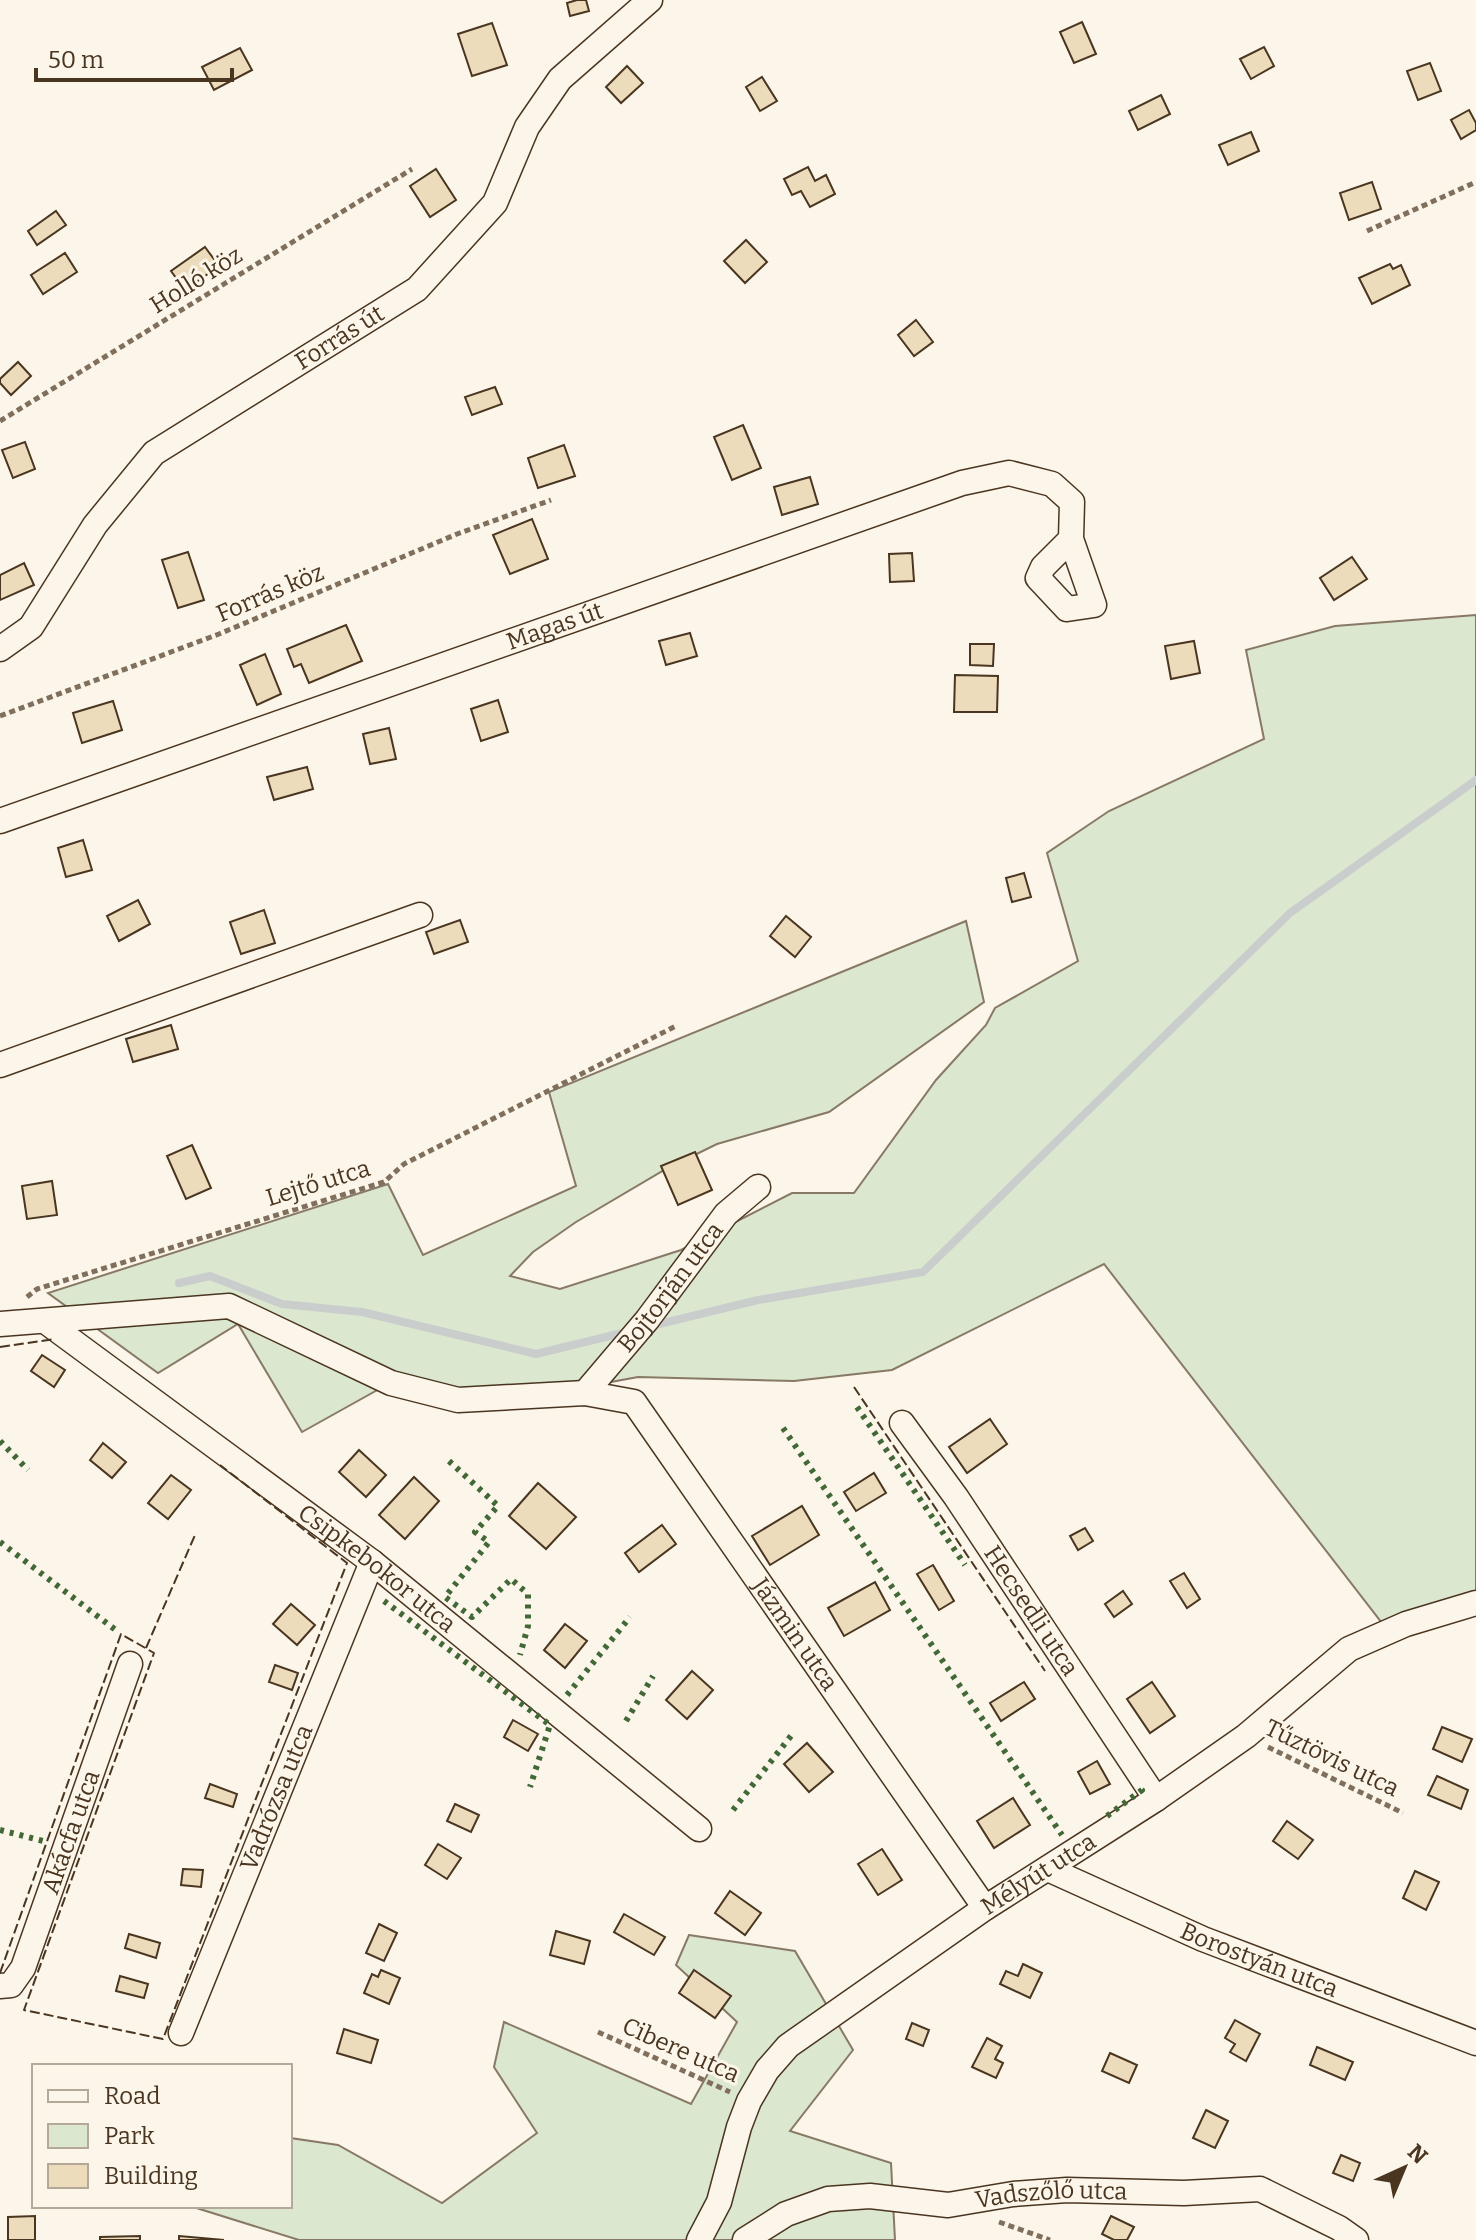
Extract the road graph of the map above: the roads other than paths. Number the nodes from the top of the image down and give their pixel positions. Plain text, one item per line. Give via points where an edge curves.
1 (650, 0) edge
2 (1071, 539) dead end
3 (0, 649) edge
4 (0, 821) edge
5 (420, 915) dead end
6 (0, 1065) edge
7 (758, 1187) dead end
8 (45, 1321) junction
9 (0, 1324) edge
10 (585, 1393) junction
11 (902, 1423) dead end
12 (372, 1562) junction
13 (1476, 1603) edge
14 (130, 1664) dead end
15 (1156, 1799) junction
16 (699, 1829) dead end
17 (1048, 1869) junction
18 (985, 1908) junction
19 (0, 1986) edge
20 (181, 2033) dead end
21 (1476, 2043) edge
22 (699, 2240) edge
23 (745, 2240) edge
24 (1356, 2240) edge

1 - 3 street, Forrás út via 560,79 527,127 495,203 417,289 154,453 95,525 31,627
2 - 4 street, Magas út via 1072,502 1052,484 1009,473 962,483
5 - 6 street
7 - 10 street, Bojtorján utca via 726,1214
8 - 9 street, Jázmin utca
8 - 10 street, Jázmin utca via 229,1306 391,1383 458,1400
8 - 12 street, Csipkebokor utca
10 - 18 street, Jázmin utca via 634,1402
11 - 15 street, Hecsedli utca
12 - 16 street, Csipkebokor utca
12 - 20 street, Vadrózsa utca
13 - 15 street, Mélyút utca via 1406,1624 1349,1649 1246,1736
14 - 19 street, Akácfa utca via 23,1968 11,1985
15 - 17 street, Mélyút utca
17 - 18 street, Mélyút utca
17 - 21 street, Borostyán utca via 1203,1939
18 - 22 street, Mélyút utca via 788,2046 767,2070 749,2101 719,2202
23 - 24 street, Vadszőlő utca via 786,2214 828,2199 870,2196 948,2205 1067,2190 1260,2189

